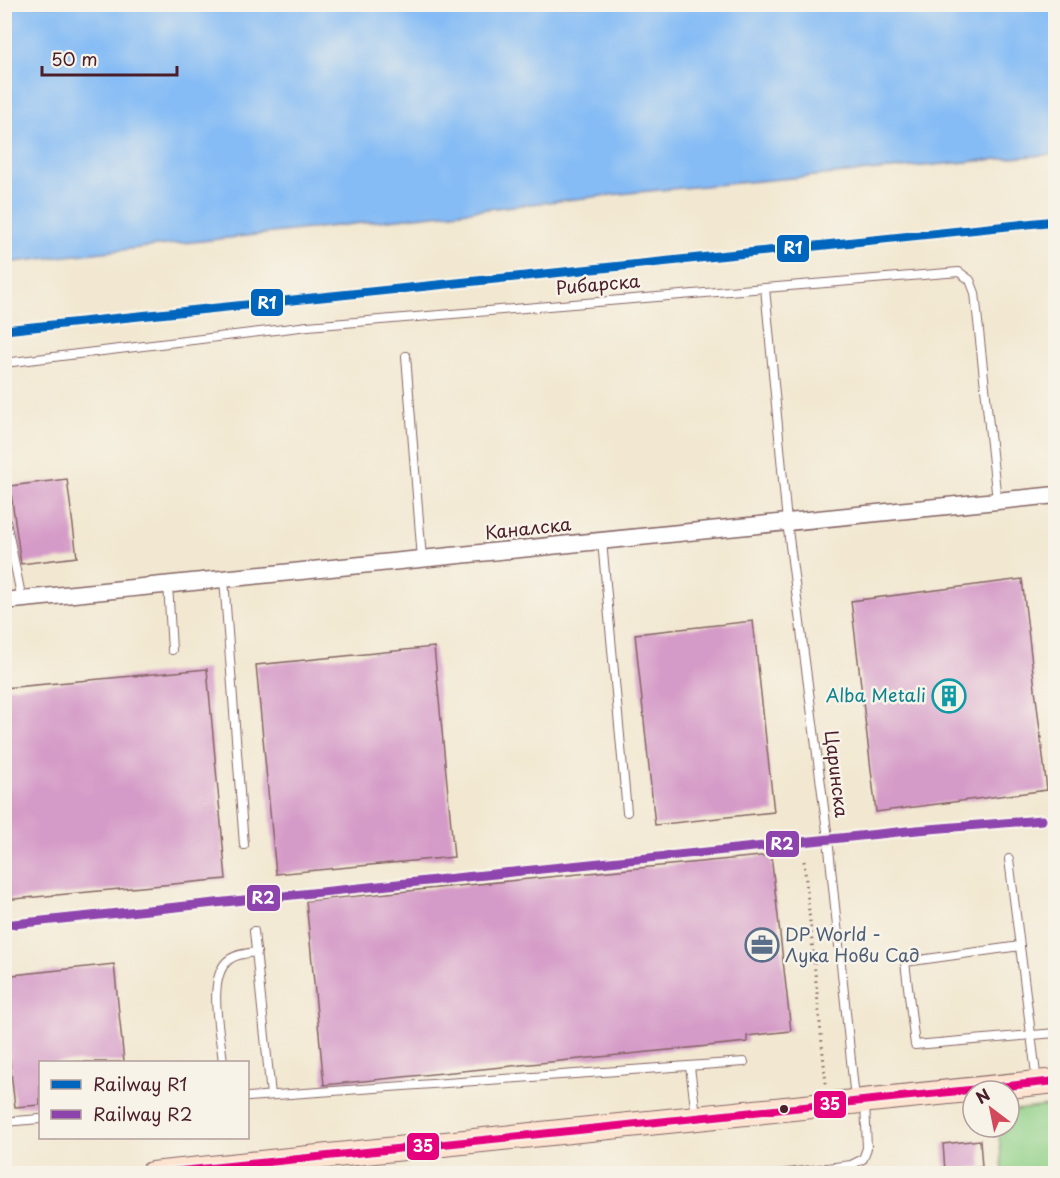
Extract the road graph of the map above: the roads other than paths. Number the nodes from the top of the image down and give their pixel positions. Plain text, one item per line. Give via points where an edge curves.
1 (765, 288) junction
2 (406, 356) dead end
3 (4, 363) edge
4 (1056, 495) edge
5 (997, 501) junction
6 (5, 516) edge
7 (787, 522) junction
8 (602, 541) junction
9 (9, 554) edge
10 (422, 559) junction
11 (224, 579) junction
12 (168, 584) junction
13 (22, 600) junction
14 (4, 601) edge
15 (172, 650) dead end
16 (627, 812) dead end
17 (244, 845) dead end
18 (1009, 859) dead end
19 (254, 931) dead end
20 (1020, 946) junction
21 (257, 952) junction
22 (1056, 1034) edge
23 (1032, 1035) junction
24 (223, 1061) edge
25 (744, 1062) dead end
26 (690, 1067) junction
27 (1046, 1082) edge
28 (271, 1095) junction
29 (249, 1097) edge
30 (860, 1101) junction
31 (696, 1118) junction
32 (39, 1119) edge
33 (4, 1122) edge
34 (281, 1167) edge
35 (152, 1173) edge
36 (780, 1173) edge

1 - 3 lane, Рибарска via 308,326
1 - 5 lane, Рибарска via 959,272 970,280 975,293
1 - 7 lane, Царинска
2 - 10 lane
4 - 5 street, Каналска
5 - 7 street, Каналска
6 - 9 lane
7 - 8 street, Каналска
7 - 30 lane, Царинска
8 - 10 street, Каналска
8 - 16 lane
9 - 13 lane
10 - 11 street, Каналска
11 - 12 street, Каналска
11 - 17 lane
12 - 13 street, Каналска
12 - 15 lane
13 - 14 street, Каналска
18 - 20 lane
19 - 21 lane
20 - 23 lane
20 - 23 lane via 905,962 915,1045
21 - 24 lane via 230,959 217,978
21 - 28 lane
22 - 23 lane
23 - 27 lane
25 - 26 lane
26 - 28 lane
26 - 31 lane
27 - 30 street
28 - 29 lane
30 - 31 street
30 - 36 lane, Царинска via 867,1117 863,1160
31 - 34 street
32 - 33 lane
34 - 35 street

